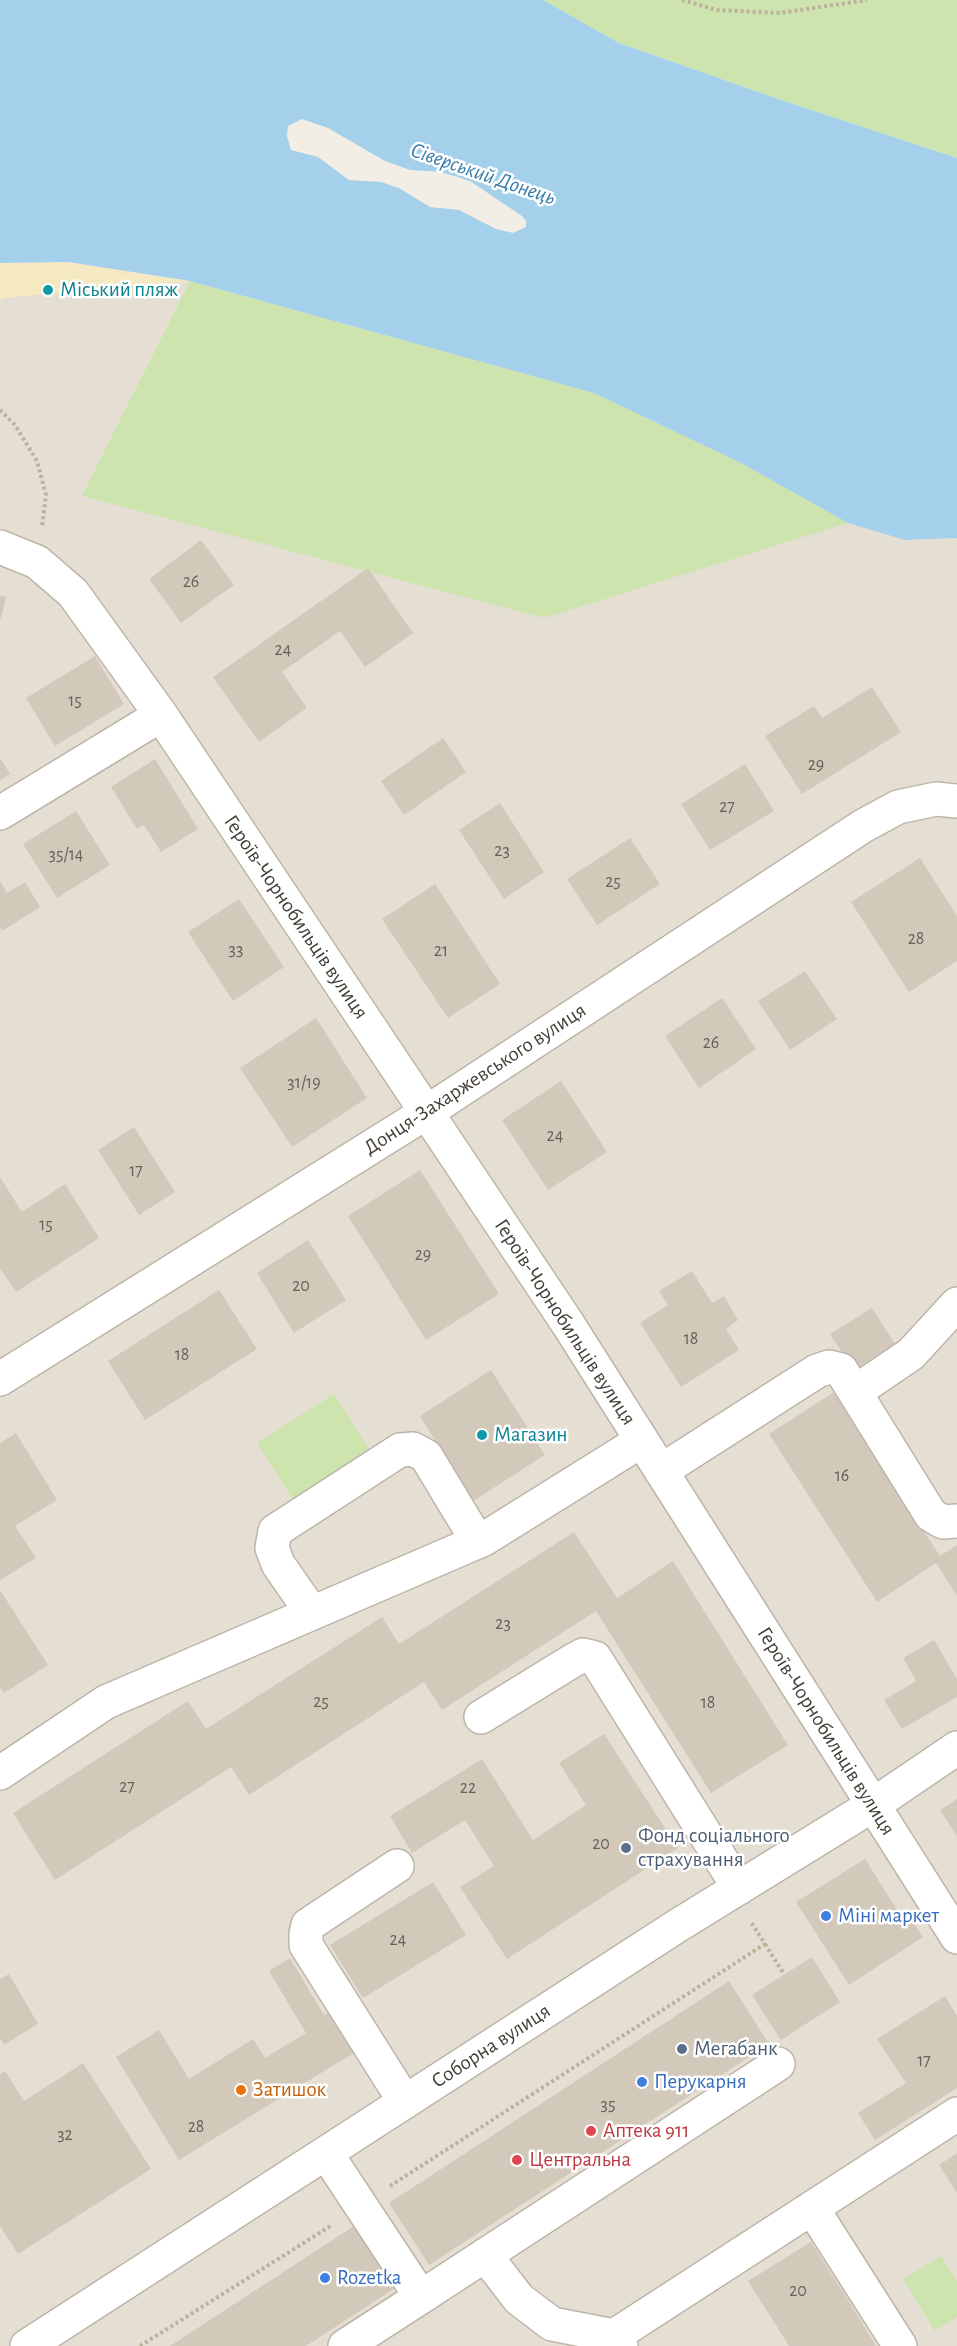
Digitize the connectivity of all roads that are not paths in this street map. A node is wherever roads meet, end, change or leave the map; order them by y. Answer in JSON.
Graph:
{"nodes":[{"id":1,"x":0,"y":547,"type":"edge"},
{"id":2,"x":161,"y":715,"type":"junction"},
{"id":3,"x":957,"y":801,"type":"edge"},
{"id":4,"x":0,"y":813,"type":"edge"},
{"id":5,"x":427,"y":1112,"type":"junction"},
{"id":6,"x":957,"y":1304,"type":"edge"},
{"id":7,"x":0,"y":1379,"type":"edge"},
{"id":8,"x":855,"y":1392,"type":"junction"},
{"id":9,"x":641,"y":1441,"type":"junction"},
{"id":10,"x":661,"y":1471,"type":"junction"},
{"id":11,"x":957,"y":1521,"type":"edge"},
{"id":12,"x":478,"y":1542,"type":"junction"},
{"id":13,"x":312,"y":1613,"type":"junction"},
{"id":14,"x":481,"y":1717,"type":"dead end"},
{"id":15,"x":957,"y":1748,"type":"edge"},
{"id":16,"x":0,"y":1773,"type":"edge"},
{"id":17,"x":873,"y":1805,"type":"junction"},
{"id":18,"x":397,"y":1866,"type":"dead end"},
{"id":19,"x":739,"y":1888,"type":"junction"},
{"id":20,"x":957,"y":1937,"type":"edge"},
{"id":21,"x":778,"y":2064,"type":"dead end"},
{"id":22,"x":405,"y":2102,"type":"junction"},
{"id":23,"x":957,"y":2114,"type":"edge"},
{"id":24,"x":326,"y":2153,"type":"junction"},
{"id":25,"x":812,"y":2208,"type":"junction"},
{"id":26,"x":485,"y":2255,"type":"junction"},
{"id":27,"x":421,"y":2297,"type":"junction"},
{"id":28,"x":548,"y":2335,"type":"edge"},
{"id":29,"x":618,"y":2341,"type":"edge"},
{"id":30,"x":27,"y":2346,"type":"edge"},
{"id":31,"x":345,"y":2346,"type":"edge"},
{"id":32,"x":900,"y":2346,"type":"edge"}],
"edges":[{"from":1,"to":2,"type":"street","name":"Героїв-Чорнобильців вулиця"},
{"from":2,"to":4,"type":"street"},
{"from":2,"to":5,"type":"street","name":"Героїв-Чорнобильців вулиця"},
{"from":3,"to":5,"type":"street","name":"Донця-Захаржевського вулиця"},
{"from":5,"to":7,"type":"street","name":"Донця-Захаржевського вулиця"},
{"from":5,"to":9,"type":"street","name":"Героїв-Чорнобильців вулиця"},
{"from":6,"to":8,"type":"street"},
{"from":8,"to":10,"type":"street"},
{"from":8,"to":11,"type":"street"},
{"from":9,"to":10,"type":"street","name":"Героїв-Чорнобильців вулиця"},
{"from":9,"to":12,"type":"street"},
{"from":10,"to":17,"type":"street","name":"Героїв-Чорнобильців вулиця"},
{"from":12,"to":13,"type":"street"},
{"from":12,"to":13,"type":"street"},
{"from":13,"to":16,"type":"street"},
{"from":14,"to":19,"type":"street"},
{"from":15,"to":17,"type":"street","name":"Соборна вулиця"},
{"from":17,"to":19,"type":"street","name":"Соборна вулиця"},
{"from":17,"to":20,"type":"street","name":"Героїв-Чорнобильців вулиця"},
{"from":18,"to":22,"type":"street"},
{"from":19,"to":22,"type":"street","name":"Соборна вулиця"},
{"from":21,"to":26,"type":"street"},
{"from":22,"to":24,"type":"street","name":"Соборна вулиця"},
{"from":23,"to":25,"type":"street"},
{"from":24,"to":27,"type":"street"},
{"from":24,"to":30,"type":"street","name":"Соборна вулиця"},
{"from":25,"to":29,"type":"street"},
{"from":25,"to":32,"type":"street"},
{"from":26,"to":27,"type":"street"},
{"from":26,"to":28,"type":"street"},
{"from":27,"to":31,"type":"street"},
{"from":28,"to":29,"type":"street"}]}
